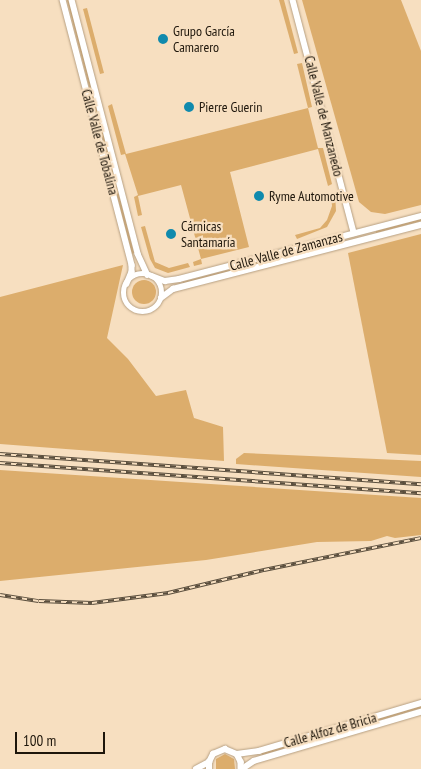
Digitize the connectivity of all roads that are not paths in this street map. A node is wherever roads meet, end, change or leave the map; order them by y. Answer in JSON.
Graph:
{"nodes":[{"id":1,"x":63,"y":0,"type":"edge"},
{"id":2,"x":72,"y":0,"type":"edge"},
{"id":3,"x":293,"y":0,"type":"edge"},
{"id":4,"x":421,"y":216,"type":"edge"},
{"id":5,"x":421,"y":225,"type":"edge"},
{"id":6,"x":354,"y":233,"type":"junction"},
{"id":7,"x":150,"y":276,"type":"junction"},
{"id":8,"x":127,"y":284,"type":"junction"},
{"id":9,"x":161,"y":298,"type":"junction"},
{"id":10,"x":421,"y":703,"type":"edge"},
{"id":11,"x":421,"y":712,"type":"edge"},
{"id":12,"x":238,"y":754,"type":"junction"},
{"id":13,"x":209,"y":766,"type":"edge"},
{"id":14,"x":196,"y":769,"type":"edge"},
{"id":15,"x":242,"y":769,"type":"edge"}],
"edges":[{"from":1,"to":8,"type":"street","name":"Calle Valle de Tobalina"},
{"from":2,"to":7,"type":"street","name":"Calle Valle de Tobalina"},
{"from":3,"to":6,"type":"street","name":"Calle Valle de Manzanedo"},
{"from":4,"to":6,"type":"street","name":"Calle Valle de Zamanzas"},
{"from":5,"to":9,"type":"street","name":"Calle Valle de Zamanzas"},
{"from":6,"to":7,"type":"street","name":"Calle Valle de Zamanzas"},
{"from":7,"to":8,"type":"street"},
{"from":7,"to":9,"type":"street"},
{"from":8,"to":9,"type":"street"},
{"from":10,"to":12,"type":"street","name":"Calle Alfoz de Bricia"},
{"from":11,"to":15,"type":"street","name":"Calle Alfoz de Bricia"},
{"from":12,"to":13,"type":"street","name":"Calle Alfoz de Bricia"},
{"from":12,"to":15,"type":"street"},
{"from":13,"to":14,"type":"street"}]}
